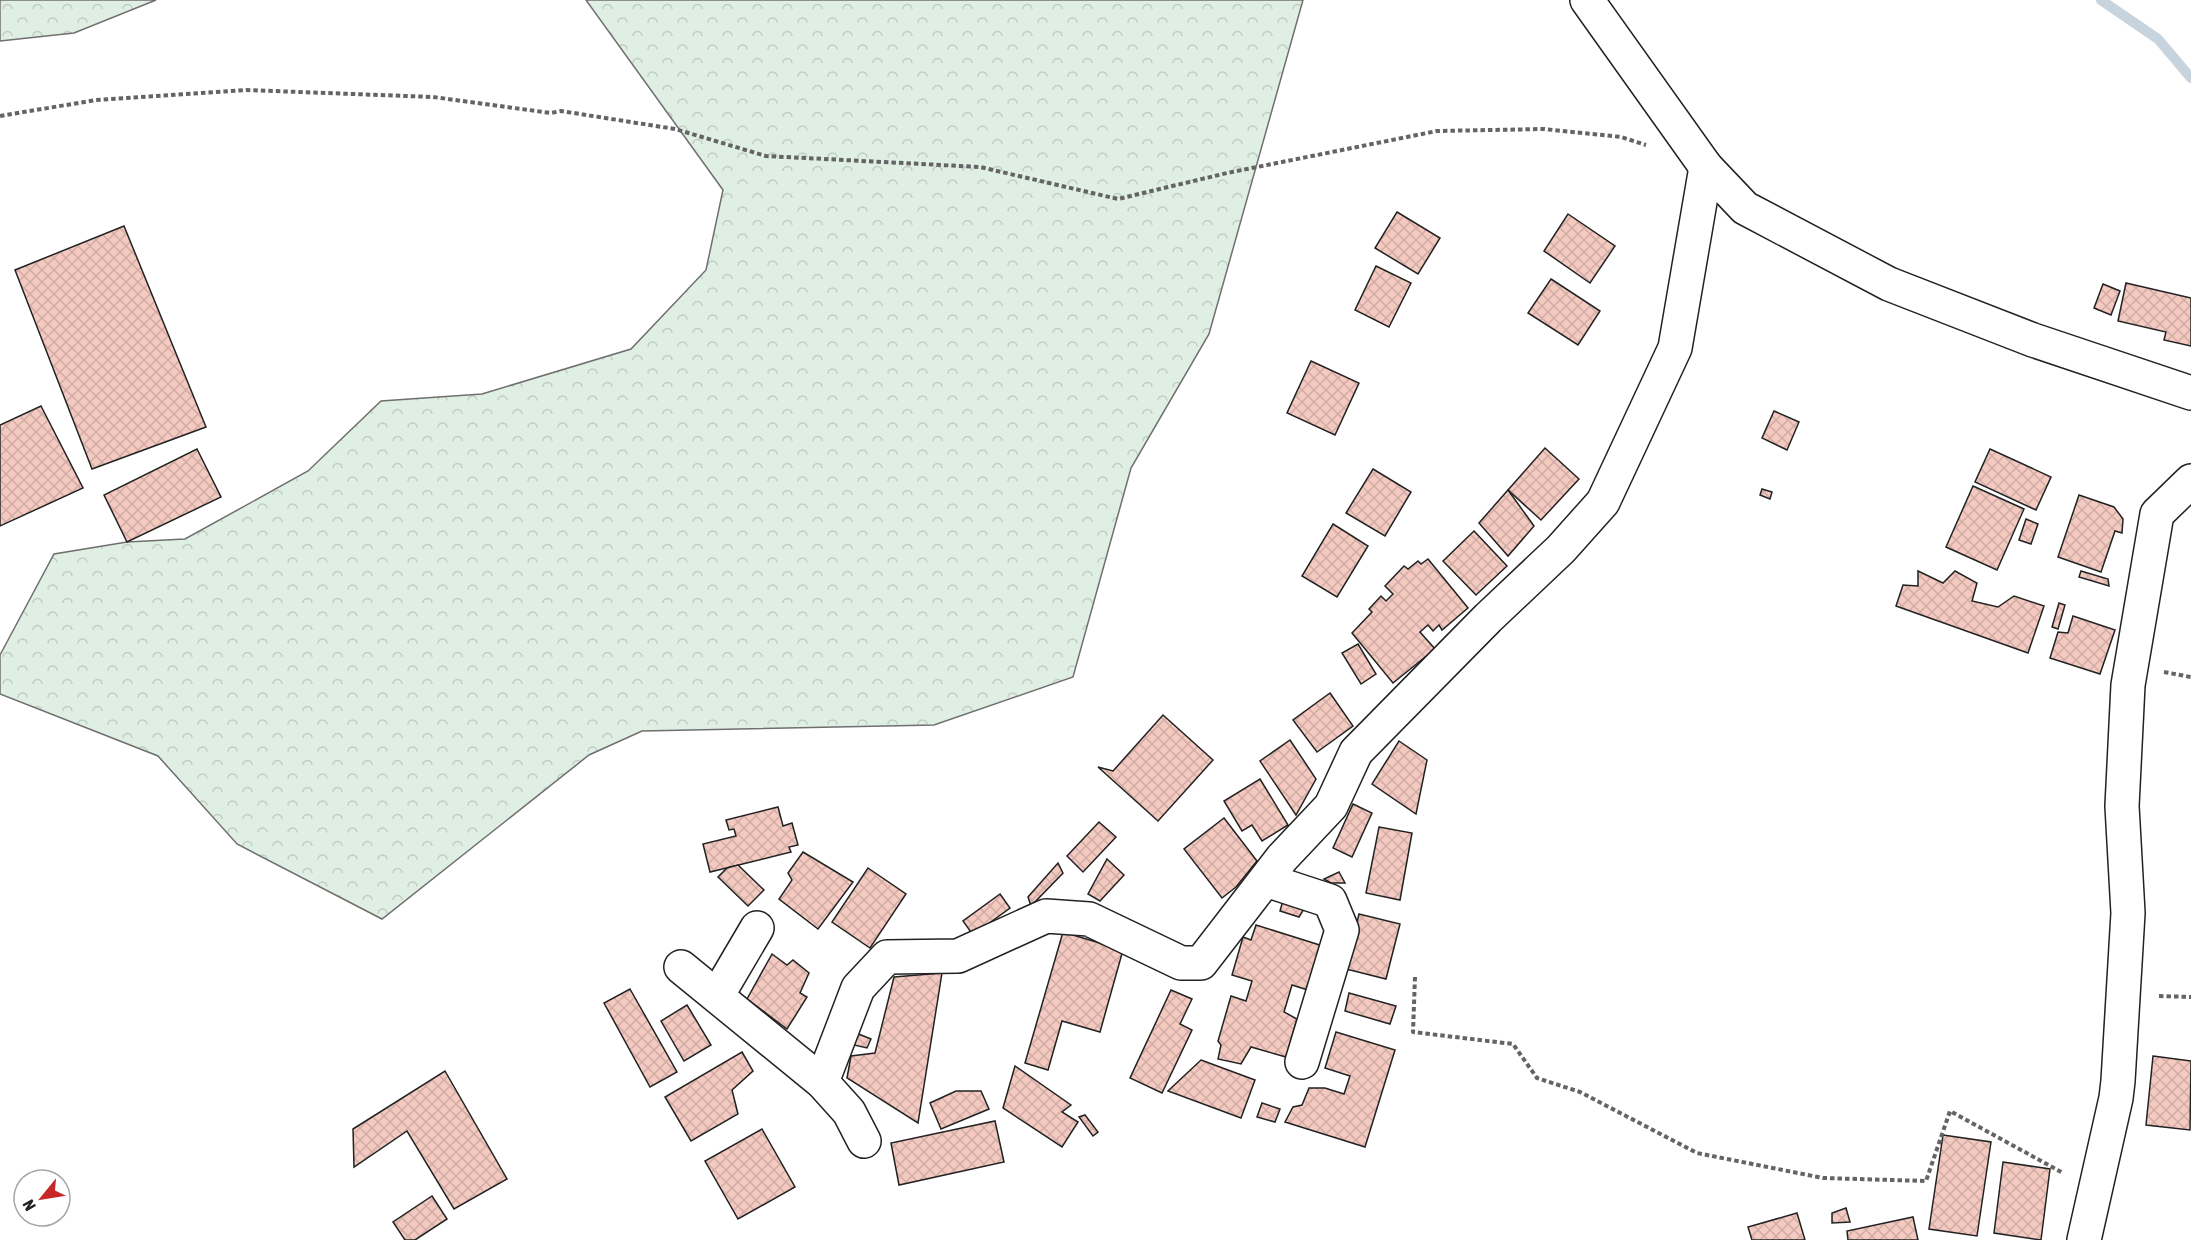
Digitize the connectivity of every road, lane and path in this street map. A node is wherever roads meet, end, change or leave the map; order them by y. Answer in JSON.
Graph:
{"nodes":[{"id":1,"x":1587,"y":0,"type":"edge"},
{"id":2,"x":0,"y":116,"type":"edge"},
{"id":3,"x":1653,"y":148,"type":"dead end"},
{"id":4,"x":1706,"y":167,"type":"junction"},
{"id":5,"x":2191,"y":393,"type":"edge"},
{"id":6,"x":2191,"y":481,"type":"edge"},
{"id":7,"x":1266,"y":880,"type":"junction"},
{"id":8,"x":756,"y":928,"type":"dead end"},
{"id":9,"x":681,"y":967,"type":"dead end"},
{"id":10,"x":1415,"y":977,"type":"dead end"},
{"id":11,"x":717,"y":996,"type":"junction"},
{"id":12,"x":1302,"y":1062,"type":"dead end"},
{"id":13,"x":822,"y":1082,"type":"junction"},
{"id":14,"x":864,"y":1141,"type":"dead end"},
{"id":15,"x":2095,"y":1190,"type":"junction"},
{"id":16,"x":2084,"y":1240,"type":"edge"}],
"edges":[{"from":1,"to":4,"type":"street"},
{"from":2,"to":3,"type":"path"},
{"from":4,"to":5,"type":"street"},
{"from":4,"to":7,"type":"street"},
{"from":6,"to":15,"type":"street"},
{"from":7,"to":12,"type":"street"},
{"from":7,"to":13,"type":"street"},
{"from":8,"to":11,"type":"street"},
{"from":9,"to":11,"type":"street"},
{"from":10,"to":15,"type":"path"},
{"from":11,"to":13,"type":"street"},
{"from":13,"to":14,"type":"street"},
{"from":15,"to":16,"type":"street"}]}
